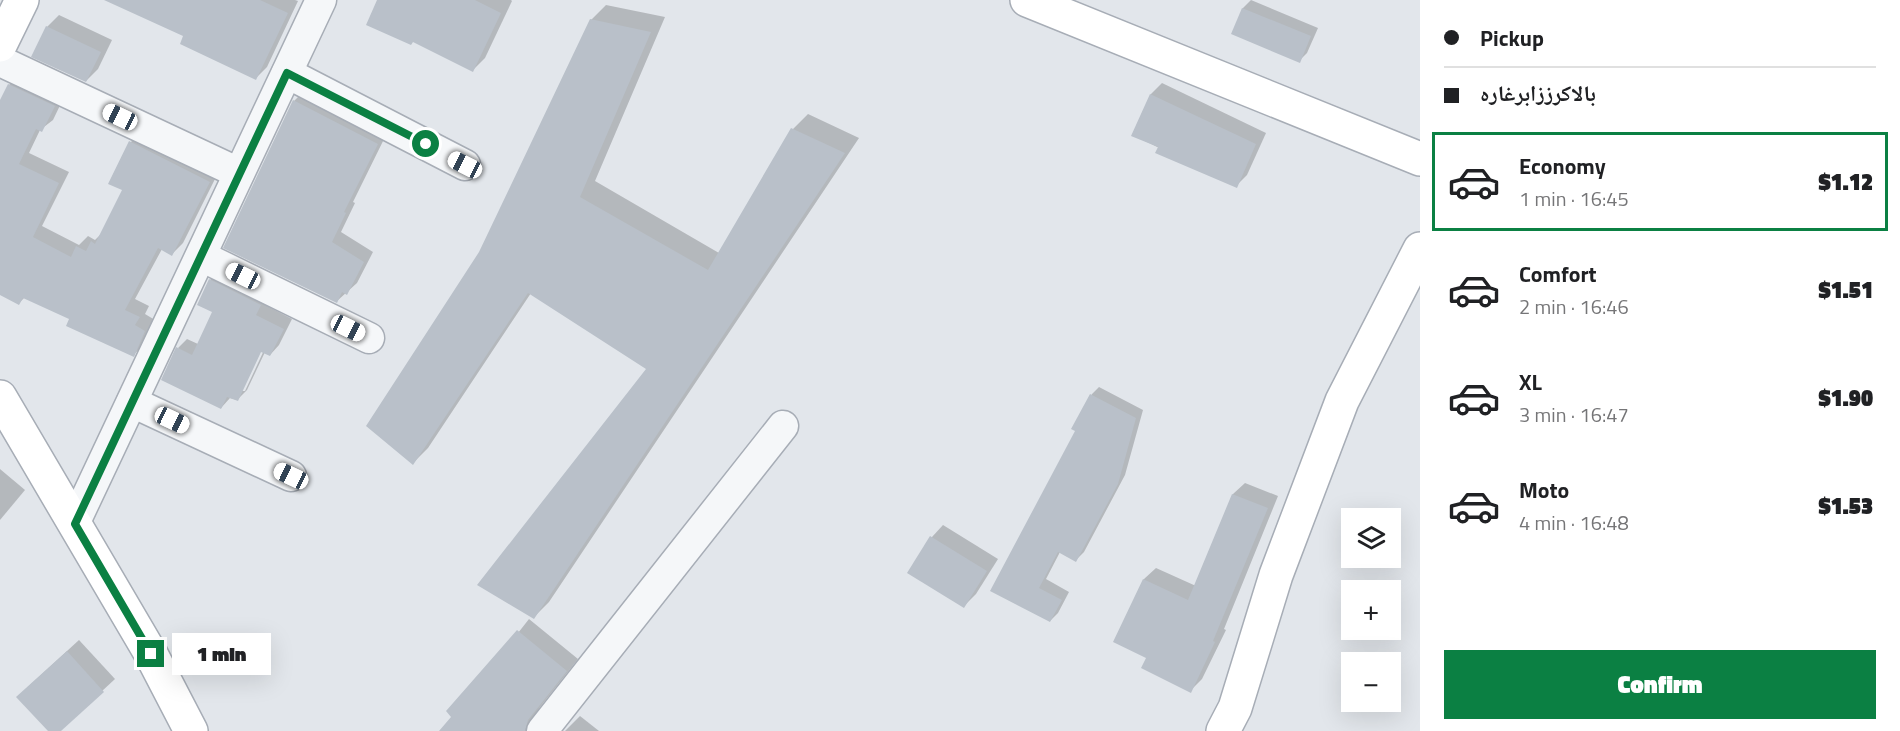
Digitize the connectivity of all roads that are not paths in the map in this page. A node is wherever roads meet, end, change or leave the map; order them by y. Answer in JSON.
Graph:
{"nodes":[{"id":1,"x":22,"y":0,"type":"edge"},
{"id":2,"x":321,"y":0,"type":"edge"},
{"id":3,"x":1027,"y":0,"type":"edge"},
{"id":4,"x":0,"y":45,"type":"edge"},
{"id":5,"x":0,"y":60,"type":"edge"},
{"id":6,"x":287,"y":73,"type":"junction"},
{"id":7,"x":1420,"y":159,"type":"edge"},
{"id":8,"x":465,"y":165,"type":"dead end"},
{"id":9,"x":239,"y":173,"type":"junction"},
{"id":10,"x":1420,"y":249,"type":"edge"},
{"id":11,"x":201,"y":256,"type":"junction"},
{"id":12,"x":369,"y":338,"type":"dead end"},
{"id":13,"x":0,"y":397,"type":"edge"},
{"id":14,"x":132,"y":402,"type":"junction"},
{"id":15,"x":783,"y":426,"type":"dead end"},
{"id":16,"x":291,"y":476,"type":"dead end"},
{"id":17,"x":75,"y":524,"type":"junction"},
{"id":18,"x":191,"y":731,"type":"edge"},
{"id":19,"x":542,"y":731,"type":"edge"},
{"id":20,"x":1223,"y":731,"type":"edge"}],
"edges":[{"from":1,"to":4,"type":"street"},
{"from":2,"to":6,"type":"street"},
{"from":3,"to":7,"type":"street"},
{"from":5,"to":9,"type":"street"},
{"from":6,"to":8,"type":"street"},
{"from":6,"to":9,"type":"street"},
{"from":9,"to":11,"type":"street"},
{"from":10,"to":20,"type":"street"},
{"from":11,"to":12,"type":"street"},
{"from":11,"to":14,"type":"street"},
{"from":13,"to":17,"type":"street"},
{"from":14,"to":16,"type":"street"},
{"from":14,"to":17,"type":"street"},
{"from":15,"to":19,"type":"street"},
{"from":17,"to":18,"type":"street"}]}
